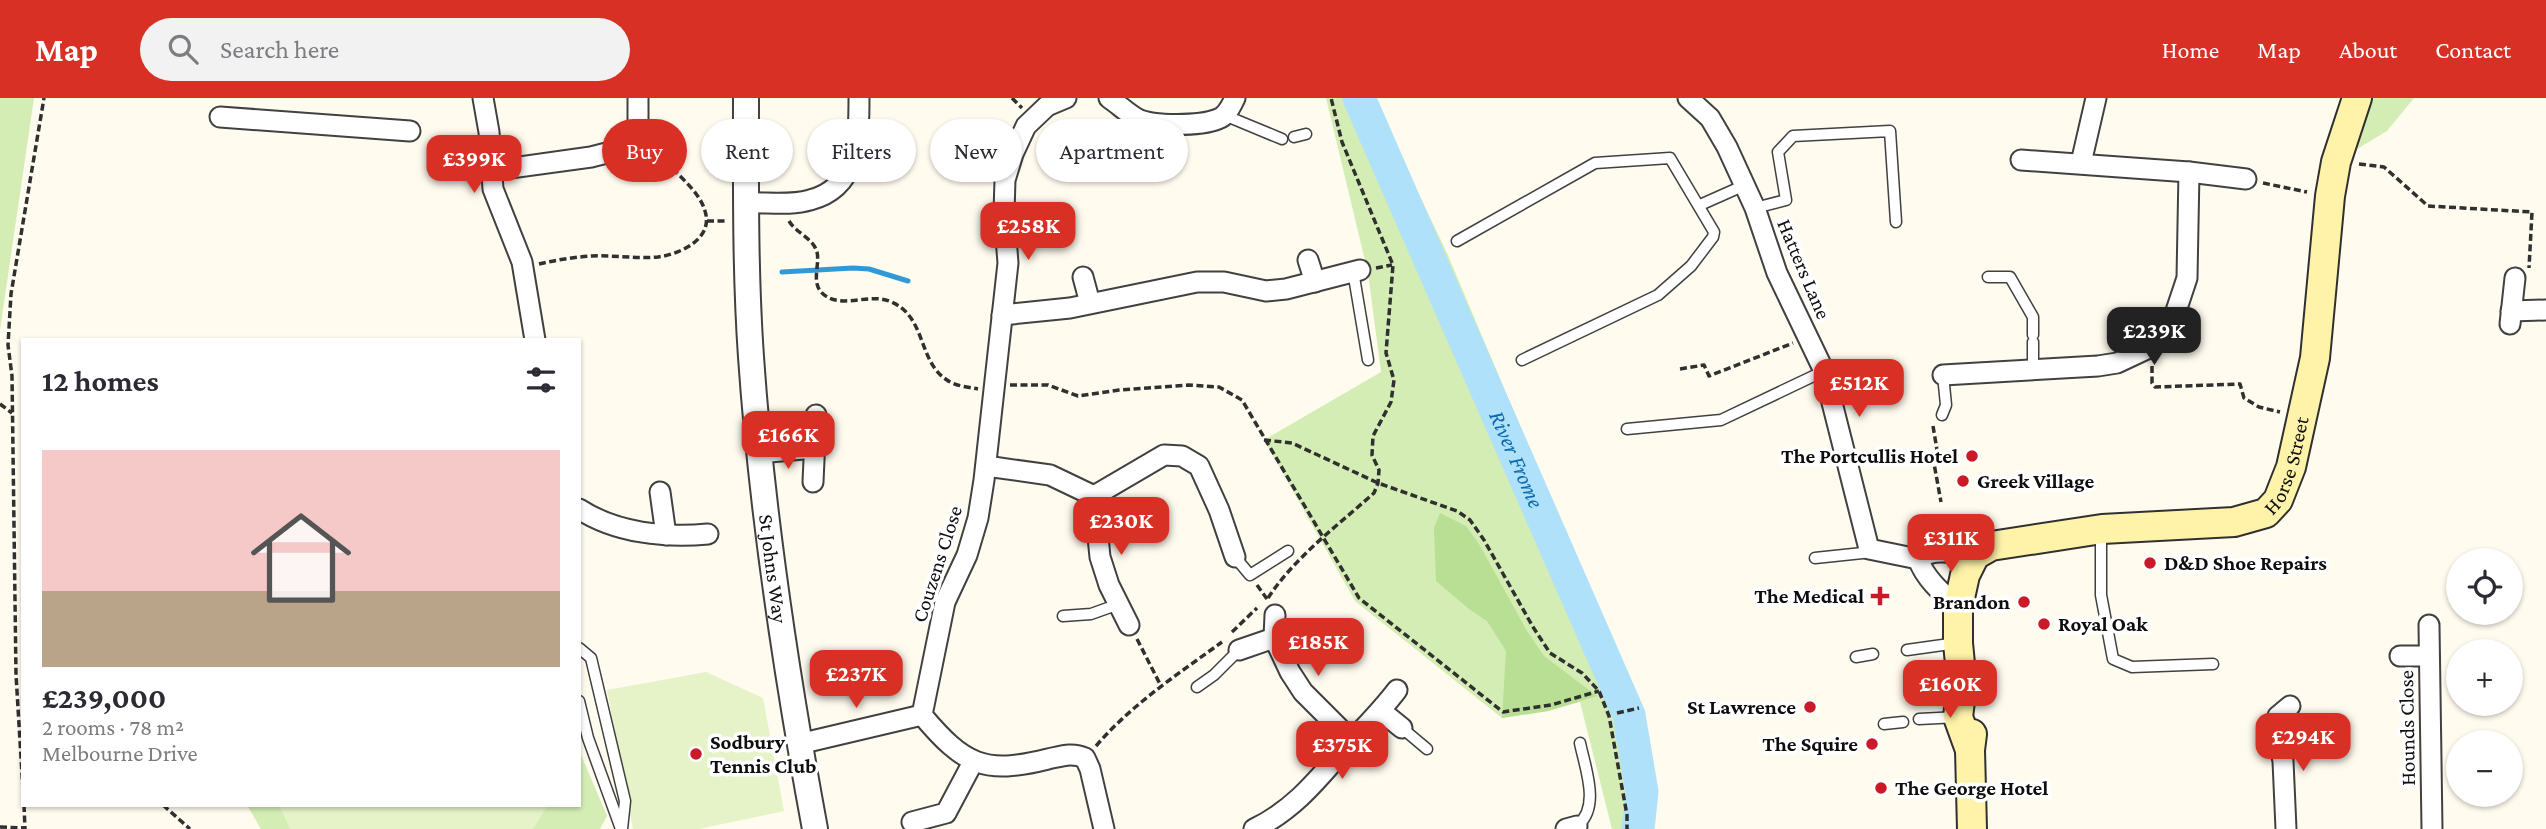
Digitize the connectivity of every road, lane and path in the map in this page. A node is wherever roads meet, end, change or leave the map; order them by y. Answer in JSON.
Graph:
{"nodes":[{"id":1,"x":44,"y":98,"type":"edge"},
{"id":2,"x":483,"y":98,"type":"edge"},
{"id":3,"x":638,"y":98,"type":"edge"},
{"id":4,"x":746,"y":98,"type":"edge"},
{"id":5,"x":859,"y":98,"type":"edge"},
{"id":6,"x":1066,"y":98,"type":"edge"},
{"id":7,"x":1109,"y":98,"type":"edge"},
{"id":8,"x":1331,"y":98,"type":"edge"},
{"id":9,"x":1688,"y":98,"type":"edge"},
{"id":10,"x":1703,"y":98,"type":"edge"},
{"id":11,"x":2096,"y":98,"type":"edge"},
{"id":12,"x":2357,"y":98,"type":"edge"},
{"id":13,"x":1230,"y":106,"type":"edge"},
{"id":14,"x":220,"y":117,"type":"dead end"},
{"id":15,"x":1710,"y":118,"type":"junction"},
{"id":16,"x":638,"y":119,"type":"edge"},
{"id":17,"x":410,"y":131,"type":"dead end"},
{"id":18,"x":1306,"y":134,"type":"dead end"},
{"id":19,"x":1294,"y":137,"type":"dead end"},
{"id":20,"x":1282,"y":139,"type":"dead end"},
{"id":21,"x":602,"y":154,"type":"edge"},
{"id":22,"x":2021,"y":160,"type":"dead end"},
{"id":23,"x":2336,"y":162,"type":"junction"},
{"id":24,"x":2081,"y":163,"type":"junction"},
{"id":25,"x":490,"y":171,"type":"junction"},
{"id":26,"x":2189,"y":172,"type":"junction"},
{"id":27,"x":2246,"y":179,"type":"joint"},
{"id":28,"x":684,"y":182,"type":"edge"},
{"id":29,"x":1745,"y":185,"type":"junction"},
{"id":30,"x":2330,"y":196,"type":"junction"},
{"id":31,"x":1700,"y":205,"type":"junction"},
{"id":32,"x":1755,"y":208,"type":"junction"},
{"id":33,"x":739,"y":212,"type":"junction"},
{"id":34,"x":785,"y":215,"type":"dead end"},
{"id":35,"x":706,"y":220,"type":"junction"},
{"id":36,"x":1896,"y":222,"type":"dead end"},
{"id":37,"x":1457,"y":241,"type":"dead end"},
{"id":38,"x":1308,"y":260,"type":"dead end"},
{"id":39,"x":523,"y":267,"type":"junction"},
{"id":40,"x":1357,"y":270,"type":"joint"},
{"id":41,"x":1083,"y":277,"type":"dead end"},
{"id":42,"x":1988,"y":277,"type":"dead end"},
{"id":43,"x":2522,"y":277,"type":"joint"},
{"id":44,"x":1315,"y":282,"type":"junction"},
{"id":45,"x":1090,"y":303,"type":"junction"},
{"id":46,"x":2546,"y":310,"type":"edge"},
{"id":47,"x":1002,"y":315,"type":"junction"},
{"id":48,"x":1808,"y":337,"type":"junction"},
{"id":49,"x":535,"y":338,"type":"edge"},
{"id":50,"x":2151,"y":346,"type":"junction"},
{"id":51,"x":1368,"y":360,"type":"dead end"},
{"id":52,"x":1522,"y":360,"type":"dead end"},
{"id":53,"x":1679,"y":369,"type":"dead end"},
{"id":54,"x":2033,"y":370,"type":"junction"},
{"id":55,"x":1824,"y":371,"type":"junction"},
{"id":56,"x":1943,"y":375,"type":"joint"},
{"id":57,"x":993,"y":391,"type":"junction"},
{"id":58,"x":0,"y":404,"type":"edge"},
{"id":59,"x":12,"y":413,"type":"junction"},
{"id":60,"x":816,"y":415,"type":"dead end"},
{"id":61,"x":1942,"y":415,"type":"joint"},
{"id":62,"x":2303,"y":417,"type":"junction"},
{"id":63,"x":1627,"y":429,"type":"dead end"},
{"id":64,"x":1264,"y":440,"type":"junction"},
{"id":65,"x":814,"y":448,"type":"junction"},
{"id":66,"x":758,"y":453,"type":"junction"},
{"id":67,"x":986,"y":466,"type":"junction"},
{"id":68,"x":813,"y":482,"type":"dead end"},
{"id":69,"x":1378,"y":483,"type":"junction"},
{"id":70,"x":660,"y":492,"type":"dead end"},
{"id":71,"x":1094,"y":496,"type":"junction"},
{"id":72,"x":1941,"y":502,"type":"dead end"},
{"id":73,"x":581,"y":510,"type":"edge"},
{"id":74,"x":2102,"y":529,"type":"junction"},
{"id":75,"x":708,"y":534,"type":"dead end"},
{"id":76,"x":666,"y":535,"type":"junction"},
{"id":77,"x":1322,"y":538,"type":"junction"},
{"id":78,"x":1287,"y":551,"type":"dead end"},
{"id":79,"x":1872,"y":552,"type":"junction"},
{"id":80,"x":1236,"y":557,"type":"joint"},
{"id":81,"x":1815,"y":558,"type":"dead end"},
{"id":82,"x":1918,"y":559,"type":"junction"},
{"id":83,"x":1970,"y":561,"type":"junction"},
{"id":84,"x":1250,"y":575,"type":"junction"},
{"id":85,"x":1119,"y":604,"type":"junction"},
{"id":86,"x":1271,"y":607,"type":"junction"},
{"id":87,"x":1958,"y":607,"type":"junction"},
{"id":88,"x":1063,"y":617,"type":"dead end"},
{"id":89,"x":1129,"y":625,"type":"joint"},
{"id":90,"x":2429,"y":625,"type":"dead end"},
{"id":91,"x":1274,"y":638,"type":"junction"},
{"id":92,"x":1958,"y":643,"type":"junction"},
{"id":93,"x":581,"y":650,"type":"edge"},
{"id":94,"x":1239,"y":650,"type":"joint"},
{"id":95,"x":1907,"y":650,"type":"dead end"},
{"id":96,"x":1872,"y":654,"type":"dead end"},
{"id":97,"x":2400,"y":656,"type":"dead end"},
{"id":98,"x":2428,"y":656,"type":"junction"},
{"id":99,"x":1856,"y":657,"type":"dead end"},
{"id":100,"x":2213,"y":664,"type":"dead end"},
{"id":101,"x":16,"y":675,"type":"junction"},
{"id":102,"x":21,"y":680,"type":"edge"},
{"id":103,"x":1962,"y":685,"type":"junction"},
{"id":104,"x":1161,"y":686,"type":"junction"},
{"id":105,"x":1197,"y":687,"type":"dead end"},
{"id":106,"x":1397,"y":690,"type":"dead end"},
{"id":107,"x":1599,"y":691,"type":"junction"},
{"id":108,"x":2290,"y":706,"type":"dead end"},
{"id":109,"x":1639,"y":708,"type":"dead end"},
{"id":110,"x":1381,"y":711,"type":"junction"},
{"id":111,"x":1617,"y":713,"type":"dead end"},
{"id":112,"x":922,"y":715,"type":"junction"},
{"id":113,"x":581,"y":716,"type":"edge"},
{"id":114,"x":1958,"y":717,"type":"junction"},
{"id":115,"x":1919,"y":719,"type":"dead end"},
{"id":116,"x":1903,"y":722,"type":"dead end"},
{"id":117,"x":1884,"y":724,"type":"dead end"},
{"id":118,"x":1402,"y":729,"type":"joint"},
{"id":119,"x":1352,"y":741,"type":"junction"},
{"id":120,"x":1580,"y":743,"type":"dead end"},
{"id":121,"x":799,"y":744,"type":"junction"},
{"id":122,"x":1427,"y":749,"type":"dead end"},
{"id":123,"x":1969,"y":750,"type":"junction"},
{"id":124,"x":21,"y":757,"type":"edge"},
{"id":125,"x":1085,"y":758,"type":"junction"},
{"id":126,"x":973,"y":762,"type":"junction"},
{"id":127,"x":24,"y":807,"type":"edge"},
{"id":128,"x":165,"y":807,"type":"edge"},
{"id":129,"x":912,"y":822,"type":"dead end"},
{"id":130,"x":0,"y":827,"type":"edge"},
{"id":131,"x":1572,"y":827,"type":"edge"},
{"id":132,"x":25,"y":829,"type":"edge"},
{"id":133,"x":190,"y":829,"type":"edge"},
{"id":134,"x":622,"y":829,"type":"edge"},
{"id":135,"x":815,"y":829,"type":"edge"},
{"id":136,"x":1104,"y":829,"type":"edge"},
{"id":137,"x":1254,"y":829,"type":"edge"},
{"id":138,"x":1627,"y":829,"type":"edge"},
{"id":139,"x":1972,"y":829,"type":"edge"},
{"id":140,"x":2286,"y":829,"type":"edge"},
{"id":141,"x":2432,"y":829,"type":"edge"}],
"edges":[{"from":1,"to":59,"type":"path"},
{"from":2,"to":25,"type":"street"},
{"from":3,"to":16,"type":"street"},
{"from":4,"to":33,"type":"street","name":"St Johns Way"},
{"from":5,"to":33,"type":"street"},
{"from":6,"to":47,"type":"street","name":"Couzens Close"},
{"from":7,"to":13,"type":"street"},
{"from":8,"to":69,"type":"path"},
{"from":9,"to":15,"type":"street","name":"Hatters Lane"},
{"from":10,"to":15,"type":"street"},
{"from":11,"to":24,"type":"street"},
{"from":12,"to":23,"type":"main road","name":"Horse Street"},
{"from":13,"to":20,"type":"lane"},
{"from":14,"to":17,"type":"street"},
{"from":15,"to":29,"type":"street","name":"Hatters Lane"},
{"from":18,"to":19,"type":"lane"},
{"from":21,"to":25,"type":"street"},
{"from":22,"to":24,"type":"street"},
{"from":23,"to":30,"type":"main road","name":"Horse Street"},
{"from":23,"to":43,"type":"path"},
{"from":24,"to":26,"type":"street"},
{"from":25,"to":39,"type":"street"},
{"from":26,"to":27,"type":"street"},
{"from":26,"to":50,"type":"street"},
{"from":27,"to":30,"type":"path"},
{"from":28,"to":35,"type":"path"},
{"from":29,"to":31,"type":"lane"},
{"from":29,"to":32,"type":"street","name":"Hatters Lane"},
{"from":30,"to":62,"type":"main road","name":"Horse Street"},
{"from":31,"to":37,"type":"lane"},
{"from":31,"to":52,"type":"lane"},
{"from":32,"to":36,"type":"lane"},
{"from":32,"to":48,"type":"street","name":"Hatters Lane"},
{"from":33,"to":35,"type":"path"},
{"from":33,"to":66,"type":"street","name":"St Johns Way"},
{"from":34,"to":57,"type":"path"},
{"from":35,"to":39,"type":"path"},
{"from":38,"to":44,"type":"street"},
{"from":39,"to":49,"type":"street"},
{"from":40,"to":44,"type":"street"},
{"from":40,"to":51,"type":"lane"},
{"from":41,"to":45,"type":"street"},
{"from":42,"to":54,"type":"lane"},
{"from":43,"to":46,"type":"street"},
{"from":44,"to":45,"type":"street"},
{"from":45,"to":47,"type":"street"},
{"from":47,"to":57,"type":"street","name":"Couzens Close"},
{"from":48,"to":53,"type":"path"},
{"from":48,"to":55,"type":"street","name":"Hatters Lane"},
{"from":50,"to":54,"type":"street"},
{"from":50,"to":62,"type":"path"},
{"from":54,"to":56,"type":"street"},
{"from":55,"to":63,"type":"lane"},
{"from":55,"to":79,"type":"street","name":"Hatters Lane"},
{"from":56,"to":61,"type":"lane"},
{"from":57,"to":64,"type":"path"},
{"from":57,"to":67,"type":"street","name":"Couzens Close"},
{"from":58,"to":59,"type":"path"},
{"from":59,"to":101,"type":"path"},
{"from":60,"to":65,"type":"street"},
{"from":61,"to":72,"type":"path"},
{"from":62,"to":74,"type":"main road","name":"Horse Street"},
{"from":64,"to":69,"type":"path"},
{"from":64,"to":77,"type":"path"},
{"from":65,"to":66,"type":"street"},
{"from":65,"to":68,"type":"street"},
{"from":66,"to":121,"type":"street","name":"St Johns Way"},
{"from":67,"to":71,"type":"street"},
{"from":67,"to":112,"type":"street","name":"Couzens Close"},
{"from":69,"to":77,"type":"path"},
{"from":69,"to":107,"type":"path"},
{"from":70,"to":76,"type":"street"},
{"from":71,"to":80,"type":"street"},
{"from":71,"to":85,"type":"street"},
{"from":73,"to":76,"type":"street"},
{"from":74,"to":83,"type":"main road","name":"Horse Street"},
{"from":74,"to":100,"type":"lane"},
{"from":75,"to":76,"type":"street"},
{"from":77,"to":86,"type":"path"},
{"from":77,"to":107,"type":"path"},
{"from":78,"to":84,"type":"lane"},
{"from":79,"to":81,"type":"lane"},
{"from":79,"to":82,"type":"street"},
{"from":80,"to":84,"type":"lane"},
{"from":82,"to":83,"type":"street"},
{"from":82,"to":87,"type":"street"},
{"from":83,"to":87,"type":"main road"},
{"from":84,"to":86,"type":"path"},
{"from":85,"to":88,"type":"lane"},
{"from":85,"to":89,"type":"street"},
{"from":86,"to":91,"type":"street"},
{"from":86,"to":104,"type":"path"},
{"from":87,"to":92,"type":"main road"},
{"from":89,"to":104,"type":"path"},
{"from":90,"to":98,"type":"street","name":"Hounds Close"},
{"from":91,"to":94,"type":"street"},
{"from":91,"to":119,"type":"street"},
{"from":92,"to":95,"type":"lane"},
{"from":92,"to":103,"type":"main road"},
{"from":93,"to":134,"type":"lane"},
{"from":94,"to":105,"type":"lane"},
{"from":96,"to":99,"type":"lane"},
{"from":97,"to":98,"type":"street"},
{"from":98,"to":141,"type":"street","name":"Hounds Close"},
{"from":101,"to":102,"type":"path"},
{"from":101,"to":124,"type":"path"},
{"from":103,"to":114,"type":"main road"},
{"from":103,"to":123,"type":"main road"},
{"from":104,"to":125,"type":"path"},
{"from":106,"to":110,"type":"street"},
{"from":107,"to":138,"type":"path"},
{"from":108,"to":140,"type":"street"},
{"from":109,"to":111,"type":"path"},
{"from":110,"to":118,"type":"street"},
{"from":110,"to":119,"type":"street"},
{"from":112,"to":121,"type":"street"},
{"from":112,"to":126,"type":"street"},
{"from":113,"to":134,"type":"lane"},
{"from":114,"to":115,"type":"lane"},
{"from":114,"to":123,"type":"main road"},
{"from":116,"to":117,"type":"lane"},
{"from":118,"to":122,"type":"lane"},
{"from":119,"to":137,"type":"street"},
{"from":120,"to":131,"type":"lane"},
{"from":121,"to":135,"type":"street","name":"St Johns Way"},
{"from":123,"to":139,"type":"main road"},
{"from":125,"to":126,"type":"street"},
{"from":125,"to":136,"type":"street"},
{"from":126,"to":129,"type":"street"},
{"from":127,"to":132,"type":"path"},
{"from":128,"to":133,"type":"path"},
{"from":130,"to":132,"type":"path"}]}
